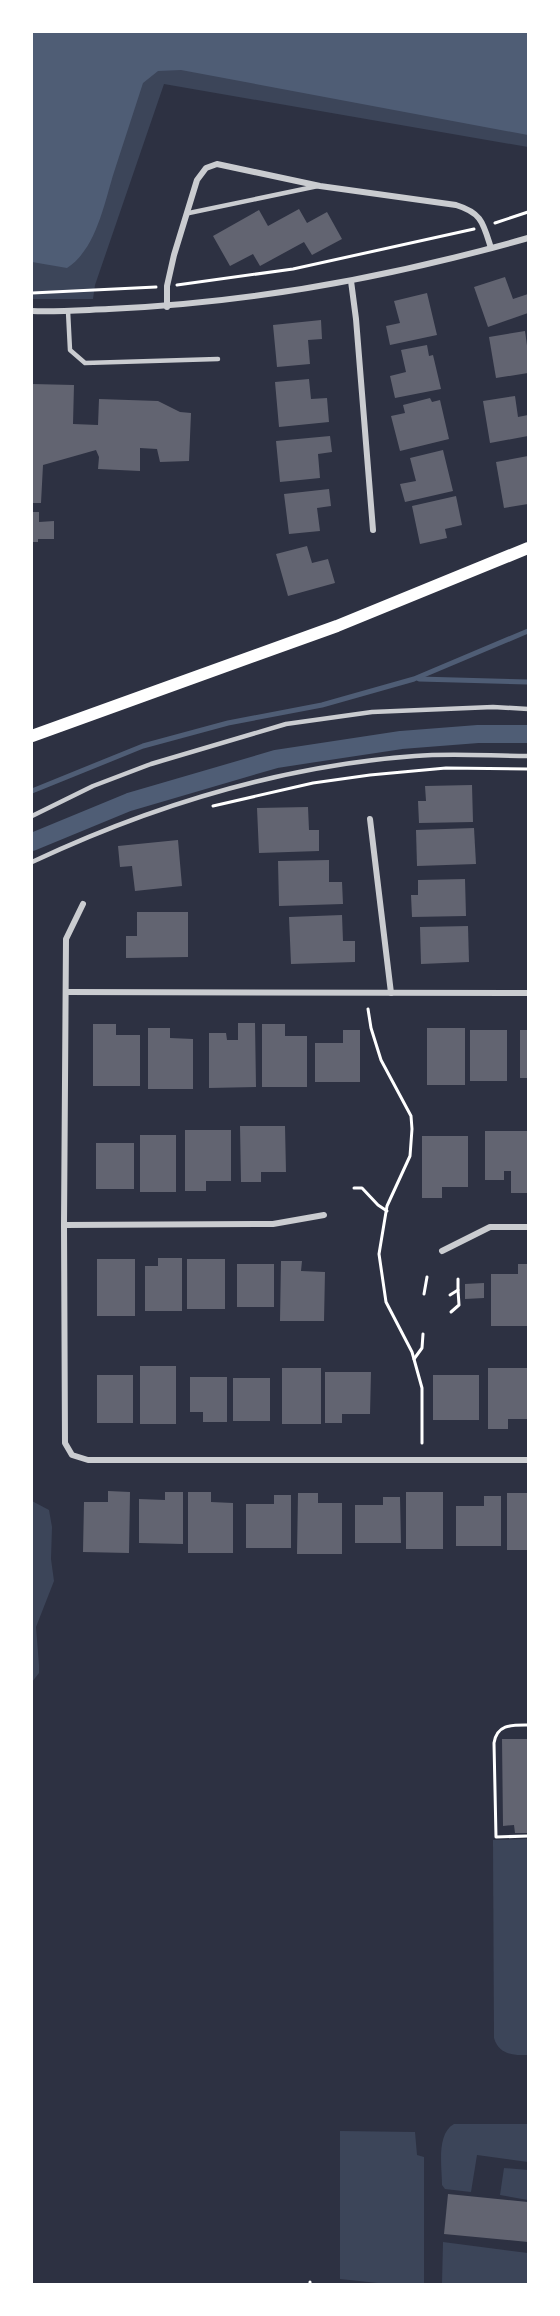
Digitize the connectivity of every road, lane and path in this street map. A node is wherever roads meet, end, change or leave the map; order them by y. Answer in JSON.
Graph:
{"nodes":[{"id":1,"x":320,"y":186,"type":"junction"},
{"id":2,"x":528,"y":212,"type":"edge"},
{"id":3,"x":189,"y":213,"type":"junction"},
{"id":4,"x":484,"y":226,"type":"junction"},
{"id":5,"x":528,"y":238,"type":"edge"},
{"id":6,"x":491,"y":248,"type":"junction"},
{"id":7,"x":351,"y":281,"type":"junction"},
{"id":8,"x":167,"y":286,"type":"junction"},
{"id":9,"x":32,"y":293,"type":"edge"},
{"id":10,"x":167,"y":307,"type":"junction"},
{"id":11,"x":68,"y":311,"type":"junction"},
{"id":12,"x":32,"y":312,"type":"edge"},
{"id":13,"x":218,"y":360,"type":"dead end"},
{"id":14,"x":373,"y":530,"type":"dead end"},
{"id":15,"x":528,"y":548,"type":"edge"},
{"id":16,"x":528,"y":709,"type":"edge"},
{"id":17,"x":32,"y":736,"type":"edge"},
{"id":18,"x":528,"y":756,"type":"edge"},
{"id":19,"x":528,"y":769,"type":"edge"},
{"id":20,"x":206,"y":808,"type":"dead end"},
{"id":21,"x":32,"y":816,"type":"edge"},
{"id":22,"x":370,"y":819,"type":"dead end"},
{"id":23,"x":32,"y":862,"type":"edge"},
{"id":24,"x":83,"y":904,"type":"dead end"},
{"id":25,"x":67,"y":992,"type":"junction"},
{"id":26,"x":391,"y":993,"type":"junction"},
{"id":27,"x":528,"y":993,"type":"edge"},
{"id":28,"x":368,"y":1009,"type":"dead end"},
{"id":29,"x":354,"y":1188,"type":"dead end"},
{"id":30,"x":387,"y":1211,"type":"junction"},
{"id":31,"x":324,"y":1215,"type":"dead end"},
{"id":32,"x":64,"y":1225,"type":"junction"},
{"id":33,"x":528,"y":1227,"type":"edge"},
{"id":34,"x":442,"y":1251,"type":"dead end"},
{"id":35,"x":427,"y":1277,"type":"dead end"},
{"id":36,"x":458,"y":1279,"type":"dead end"},
{"id":37,"x":458,"y":1290,"type":"junction"},
{"id":38,"x":424,"y":1294,"type":"dead end"},
{"id":39,"x":450,"y":1295,"type":"dead end"},
{"id":40,"x":451,"y":1312,"type":"dead end"},
{"id":41,"x":423,"y":1334,"type":"dead end"},
{"id":42,"x":414,"y":1359,"type":"junction"},
{"id":43,"x":422,"y":1443,"type":"dead end"},
{"id":44,"x":528,"y":1460,"type":"edge"},
{"id":45,"x":528,"y":1725,"type":"edge"},
{"id":46,"x":528,"y":1836,"type":"edge"}],
"edges":[{"from":1,"to":3,"type":"lane"},
{"from":1,"to":3,"type":"street"},
{"from":1,"to":4,"type":"street"},
{"from":2,"to":4,"type":"path"},
{"from":3,"to":8,"type":"street"},
{"from":4,"to":6,"type":"street"},
{"from":4,"to":8,"type":"path"},
{"from":5,"to":6,"type":"street"},
{"from":6,"to":7,"type":"street"},
{"from":7,"to":10,"type":"street"},
{"from":7,"to":14,"type":"street"},
{"from":8,"to":9,"type":"path"},
{"from":8,"to":10,"type":"street"},
{"from":10,"to":11,"type":"street"},
{"from":11,"to":12,"type":"street"},
{"from":11,"to":13,"type":"lane"},
{"from":15,"to":17,"type":"main road"},
{"from":16,"to":21,"type":"lane"},
{"from":18,"to":23,"type":"lane"},
{"from":19,"to":20,"type":"path"},
{"from":22,"to":26,"type":"street"},
{"from":24,"to":25,"type":"street"},
{"from":25,"to":26,"type":"street"},
{"from":25,"to":32,"type":"street"},
{"from":26,"to":27,"type":"street"},
{"from":28,"to":30,"type":"path"},
{"from":29,"to":30,"type":"path"},
{"from":30,"to":42,"type":"path"},
{"from":31,"to":32,"type":"street"},
{"from":32,"to":44,"type":"street"},
{"from":33,"to":34,"type":"street"},
{"from":35,"to":38,"type":"path"},
{"from":36,"to":37,"type":"path"},
{"from":37,"to":39,"type":"path"},
{"from":37,"to":40,"type":"path"},
{"from":41,"to":42,"type":"path"},
{"from":42,"to":43,"type":"path"},
{"from":45,"to":46,"type":"path"}]}
